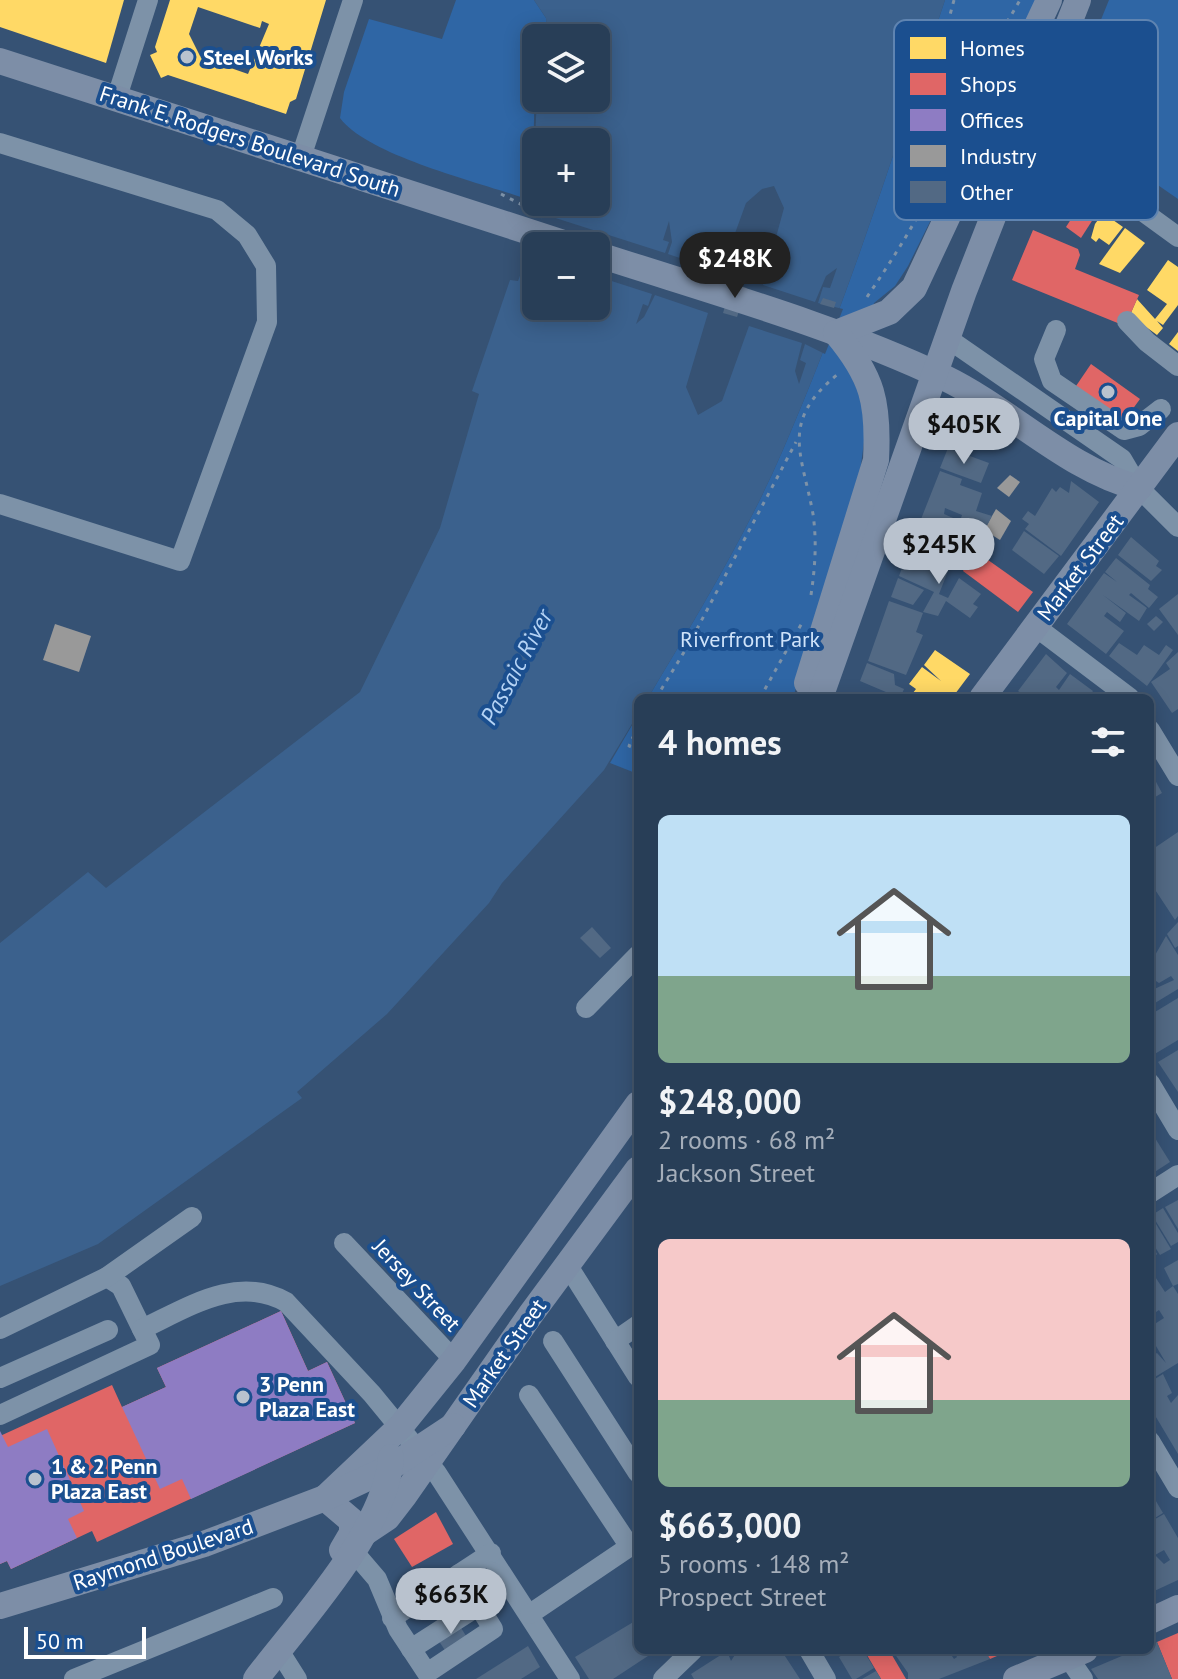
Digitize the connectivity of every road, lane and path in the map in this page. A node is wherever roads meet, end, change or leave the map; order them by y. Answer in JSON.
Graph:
{"nodes":[{"id":1,"x":148,"y":0,"type":"edge"},
{"id":2,"x":353,"y":0,"type":"edge"},
{"id":3,"x":954,"y":0,"type":"edge"},
{"id":4,"x":1020,"y":0,"type":"edge"},
{"id":5,"x":1049,"y":0,"type":"edge"},
{"id":6,"x":1078,"y":0,"type":"edge"},
{"id":7,"x":949,"y":20,"type":"edge"},
{"id":8,"x":1009,"y":20,"type":"edge"},
{"id":9,"x":1040,"y":20,"type":"edge"},
{"id":10,"x":1070,"y":20,"type":"edge"},
{"id":11,"x":2,"y":69,"type":"edge"},
{"id":12,"x":117,"y":97,"type":"junction"},
{"id":13,"x":0,"y":143,"type":"edge"},
{"id":14,"x":301,"y":157,"type":"junction"},
{"id":15,"x":916,"y":220,"type":"edge"},
{"id":16,"x":946,"y":220,"type":"edge"},
{"id":17,"x":993,"y":220,"type":"edge"},
{"id":18,"x":1155,"y":220,"type":"edge"},
{"id":19,"x":530,"y":232,"type":"edge"},
{"id":20,"x":1178,"y":237,"type":"edge"},
{"id":21,"x":610,"y":259,"type":"edge"},
{"id":22,"x":1127,"y":321,"type":"dead end"},
{"id":23,"x":1056,"y":330,"type":"dead end"},
{"id":24,"x":859,"y":338,"type":"junction"},
{"id":25,"x":947,"y":338,"type":"junction"},
{"id":26,"x":1178,"y":366,"type":"edge"},
{"id":27,"x":1161,"y":409,"type":"dead end"},
{"id":28,"x":1178,"y":435,"type":"edge"},
{"id":29,"x":798,"y":438,"type":"junction"},
{"id":30,"x":1139,"y":488,"type":"junction"},
{"id":31,"x":0,"y":504,"type":"edge"},
{"id":32,"x":1178,"y":527,"type":"edge"},
{"id":33,"x":810,"y":599,"type":"dead end"},
{"id":34,"x":806,"y":610,"type":"dead end"},
{"id":35,"x":1036,"y":627,"type":"junction"},
{"id":36,"x":658,"y":694,"type":"edge"},
{"id":37,"x":762,"y":694,"type":"edge"},
{"id":38,"x":804,"y":694,"type":"edge"},
{"id":39,"x":821,"y":694,"type":"edge"},
{"id":40,"x":985,"y":694,"type":"edge"},
{"id":41,"x":1125,"y":694,"type":"edge"},
{"id":42,"x":1154,"y":737,"type":"edge"},
{"id":43,"x":1178,"y":776,"type":"edge"},
{"id":44,"x":634,"y":959,"type":"edge"},
{"id":45,"x":586,"y":1008,"type":"dead end"},
{"id":46,"x":1154,"y":1090,"type":"edge"},
{"id":47,"x":634,"y":1110,"type":"edge"},
{"id":48,"x":1178,"y":1130,"type":"edge"},
{"id":49,"x":634,"y":1175,"type":"edge"},
{"id":50,"x":1178,"y":1175,"type":"edge"},
{"id":51,"x":1154,"y":1190,"type":"edge"},
{"id":52,"x":192,"y":1217,"type":"dead end"},
{"id":53,"x":344,"y":1243,"type":"dead end"},
{"id":54,"x":568,"y":1266,"type":"junction"},
{"id":55,"x":107,"y":1277,"type":"junction"},
{"id":56,"x":634,"y":1328,"type":"edge"},
{"id":57,"x":0,"y":1329,"type":"edge"},
{"id":58,"x":142,"y":1329,"type":"junction"},
{"id":59,"x":108,"y":1330,"type":"dead end"},
{"id":60,"x":553,"y":1341,"type":"dead end"},
{"id":61,"x":615,"y":1341,"type":"junction"},
{"id":62,"x":454,"y":1360,"type":"junction"},
{"id":63,"x":634,"y":1371,"type":"edge"},
{"id":64,"x":0,"y":1378,"type":"edge"},
{"id":65,"x":529,"y":1395,"type":"dead end"},
{"id":66,"x":0,"y":1415,"type":"edge"},
{"id":67,"x":453,"y":1426,"type":"joint"},
{"id":68,"x":396,"y":1430,"type":"junction"},
{"id":69,"x":1154,"y":1448,"type":"edge"},
{"id":70,"x":423,"y":1455,"type":"junction"},
{"id":71,"x":391,"y":1467,"type":"junction"},
{"id":72,"x":634,"y":1467,"type":"edge"},
{"id":73,"x":1178,"y":1488,"type":"edge"},
{"id":74,"x":325,"y":1498,"type":"junction"},
{"id":75,"x":634,"y":1544,"type":"edge"},
{"id":76,"x":353,"y":1551,"type":"junction"},
{"id":77,"x":491,"y":1553,"type":"junction"},
{"id":78,"x":459,"y":1574,"type":"junction"},
{"id":79,"x":273,"y":1598,"type":"dead end"},
{"id":80,"x":0,"y":1606,"type":"edge"},
{"id":81,"x":1178,"y":1608,"type":"edge"},
{"id":82,"x":483,"y":1614,"type":"junction"},
{"id":83,"x":530,"y":1614,"type":"junction"},
{"id":84,"x":392,"y":1618,"type":"junction"},
{"id":85,"x":1154,"y":1619,"type":"edge"},
{"id":86,"x":278,"y":1649,"type":"junction"},
{"id":87,"x":689,"y":1654,"type":"edge"},
{"id":88,"x":810,"y":1654,"type":"edge"},
{"id":89,"x":417,"y":1657,"type":"junction"},
{"id":90,"x":1075,"y":1659,"type":"edge"},
{"id":91,"x":74,"y":1679,"type":"edge"},
{"id":92,"x":256,"y":1679,"type":"edge"},
{"id":93,"x":297,"y":1679,"type":"edge"},
{"id":94,"x":570,"y":1679,"type":"edge"},
{"id":95,"x":663,"y":1679,"type":"edge"},
{"id":96,"x":826,"y":1679,"type":"edge"},
{"id":97,"x":1016,"y":1679,"type":"edge"}],
"edges":[{"from":1,"to":12,"type":"street"},
{"from":2,"to":14,"type":"street"},
{"from":3,"to":7,"type":"path"},
{"from":4,"to":8,"type":"path"},
{"from":5,"to":9,"type":"main road"},
{"from":6,"to":10,"type":"main road"},
{"from":11,"to":12,"type":"main road","name":"Frank E. Rodgers Boulevard South"},
{"from":12,"to":14,"type":"main road","name":"Frank E. Rodgers Boulevard South"},
{"from":13,"to":31,"type":"street"},
{"from":14,"to":19,"type":"main road","name":"Frank E. Rodgers Boulevard South"},
{"from":15,"to":24,"type":"path"},
{"from":16,"to":24,"type":"main road"},
{"from":17,"to":25,"type":"main road"},
{"from":18,"to":20,"type":"street"},
{"from":21,"to":24,"type":"main road"},
{"from":22,"to":26,"type":"street"},
{"from":23,"to":27,"type":"street"},
{"from":24,"to":29,"type":"path"},
{"from":24,"to":30,"type":"main road"},
{"from":24,"to":38,"type":"main road"},
{"from":25,"to":30,"type":"street"},
{"from":25,"to":39,"type":"main road"},
{"from":28,"to":30,"type":"main road","name":"Market Street"},
{"from":29,"to":33,"type":"path"},
{"from":29,"to":36,"type":"path"},
{"from":30,"to":32,"type":"street"},
{"from":30,"to":35,"type":"main road","name":"Market Street"},
{"from":34,"to":37,"type":"path"},
{"from":35,"to":40,"type":"main road","name":"Market Street"},
{"from":35,"to":41,"type":"street"},
{"from":42,"to":43,"type":"street"},
{"from":44,"to":45,"type":"street"},
{"from":46,"to":48,"type":"street"},
{"from":47,"to":62,"type":"main road","name":"Market Street"},
{"from":49,"to":54,"type":"main road","name":"Market Street"},
{"from":50,"to":51,"type":"street"},
{"from":52,"to":55,"type":"street"},
{"from":53,"to":62,"type":"street","name":"Jersey Street"},
{"from":54,"to":61,"type":"street"},
{"from":54,"to":67,"type":"main road","name":"Market Street"},
{"from":55,"to":57,"type":"street"},
{"from":55,"to":58,"type":"street"},
{"from":56,"to":61,"type":"street"},
{"from":58,"to":66,"type":"street"},
{"from":58,"to":68,"type":"street"},
{"from":59,"to":64,"type":"street"},
{"from":60,"to":72,"type":"street"},
{"from":61,"to":63,"type":"street"},
{"from":62,"to":68,"type":"main road","name":"Market Street"},
{"from":65,"to":75,"type":"street"},
{"from":67,"to":70,"type":"main road","name":"Raymond Boulevard"},
{"from":68,"to":70,"type":"street"},
{"from":68,"to":71,"type":"main road"},
{"from":68,"to":74,"type":"main road","name":"Raymond Boulevard"},
{"from":69,"to":73,"type":"street"},
{"from":70,"to":71,"type":"main road","name":"Raymond Boulevard"},
{"from":70,"to":76,"type":"main road"},
{"from":70,"to":77,"type":"street"},
{"from":71,"to":74,"type":"main road","name":"Raymond Boulevard"},
{"from":71,"to":76,"type":"main road"},
{"from":74,"to":76,"type":"main road"},
{"from":74,"to":80,"type":"main road","name":"Raymond Boulevard"},
{"from":75,"to":83,"type":"street"},
{"from":76,"to":84,"type":"street"},
{"from":76,"to":86,"type":"main road"},
{"from":77,"to":78,"type":"street"},
{"from":77,"to":83,"type":"street"},
{"from":78,"to":82,"type":"street"},
{"from":78,"to":84,"type":"street"},
{"from":79,"to":91,"type":"street"},
{"from":81,"to":85,"type":"main road"},
{"from":82,"to":89,"type":"street"},
{"from":82,"to":89,"type":"street"},
{"from":83,"to":94,"type":"street"},
{"from":84,"to":89,"type":"street"},
{"from":86,"to":92,"type":"main road"},
{"from":86,"to":93,"type":"street"},
{"from":87,"to":95,"type":"street"},
{"from":88,"to":96,"type":"street"},
{"from":90,"to":97,"type":"main road"}]}
